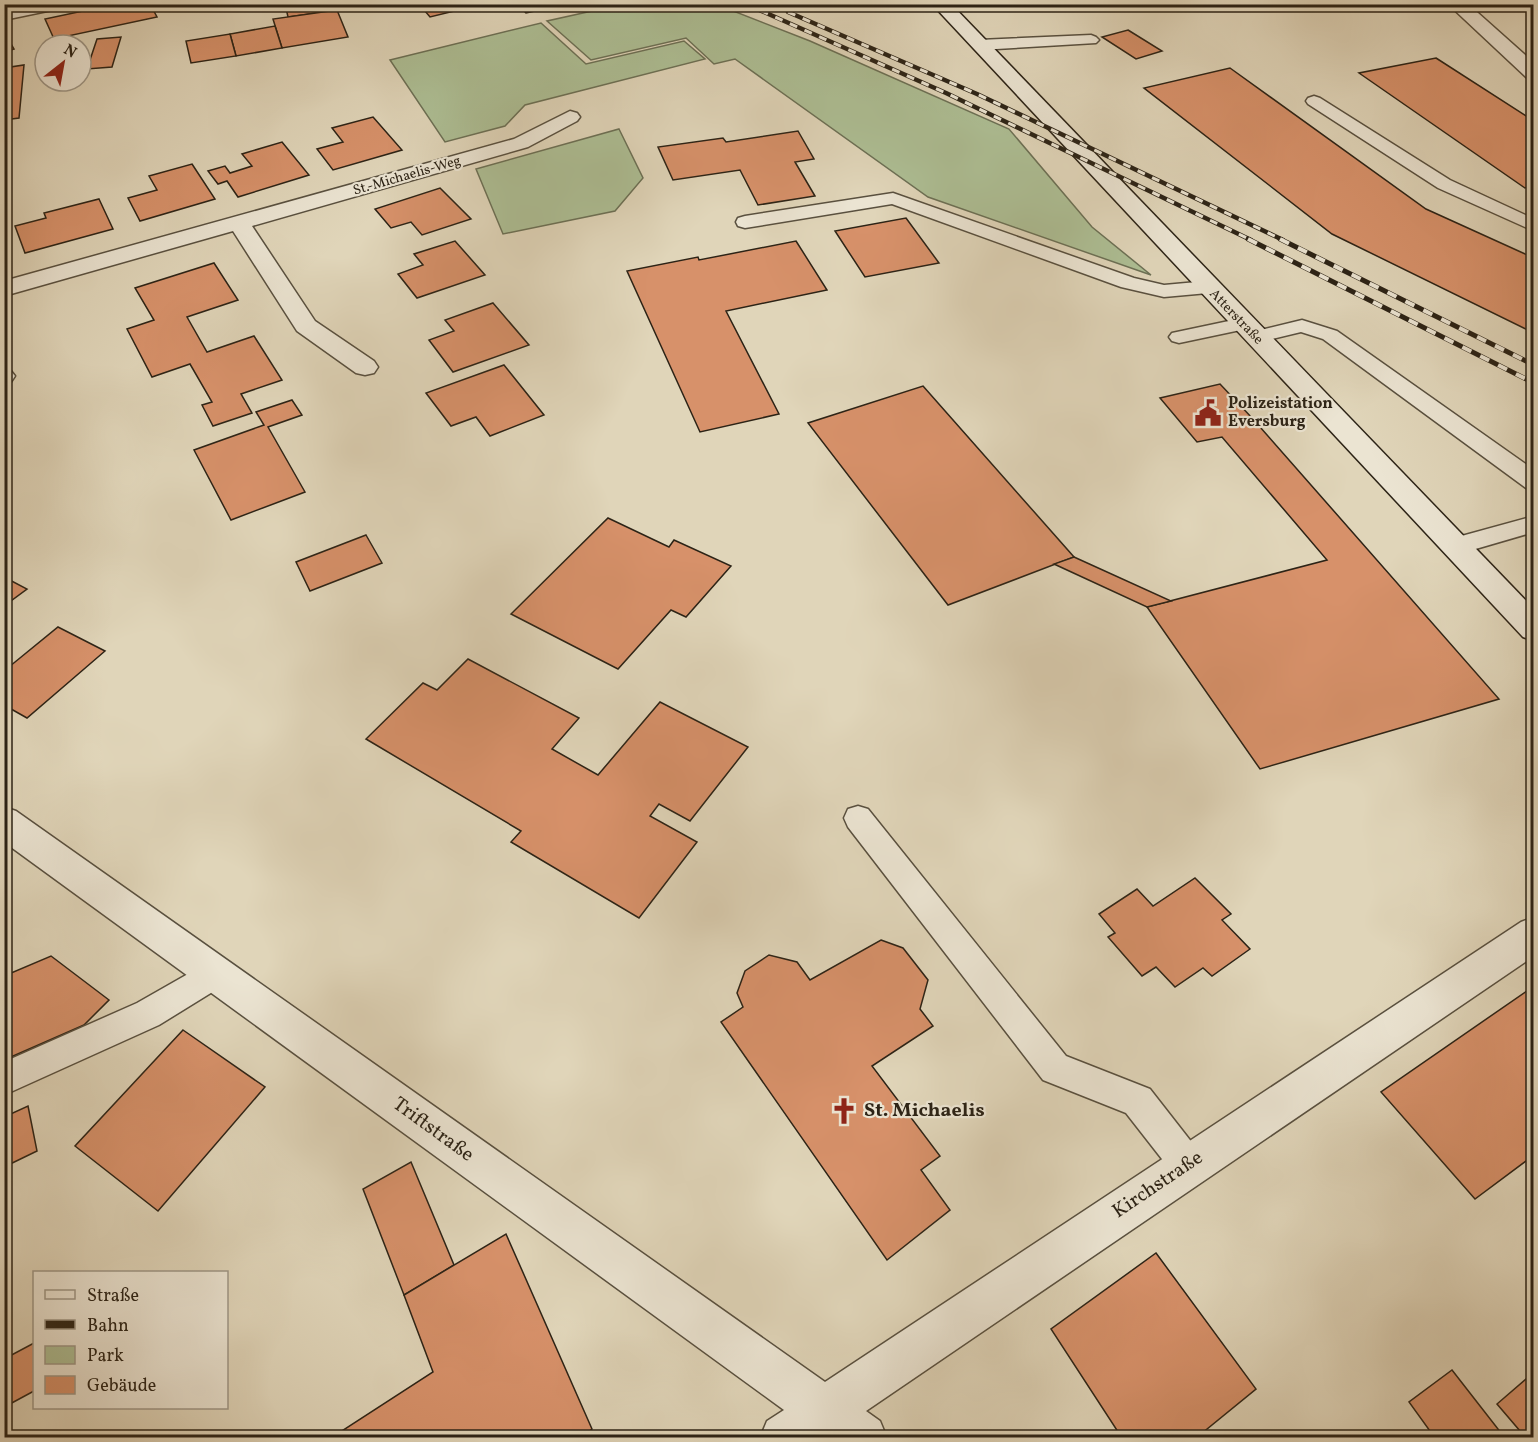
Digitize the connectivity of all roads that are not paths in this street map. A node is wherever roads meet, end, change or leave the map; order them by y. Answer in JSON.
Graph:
{"nodes":[{"id":1,"x":56,"y":4,"type":"edge"},
{"id":2,"x":941,"y":4,"type":"edge"},
{"id":3,"x":1457,"y":4,"type":"edge"},
{"id":4,"x":4,"y":15,"type":"edge"},
{"id":5,"x":1091,"y":40,"type":"dead end"},
{"id":6,"x":979,"y":45,"type":"junction"},
{"id":7,"x":1533,"y":74,"type":"edge"},
{"id":8,"x":1314,"y":101,"type":"dead end"},
{"id":9,"x":570,"y":117,"type":"dead end"},
{"id":10,"x":745,"y":222,"type":"dead end"},
{"id":11,"x":239,"y":223,"type":"junction"},
{"id":12,"x":1533,"y":226,"type":"edge"},
{"id":13,"x":1208,"y":287,"type":"junction"},
{"id":14,"x":4,"y":289,"type":"edge"},
{"id":15,"x":1249,"y":330,"type":"junction"},
{"id":16,"x":1179,"y":337,"type":"dead end"},
{"id":17,"x":365,"y":367,"type":"dead end"},
{"id":18,"x":1533,"y":482,"type":"edge"},
{"id":19,"x":1533,"y":524,"type":"edge"},
{"id":20,"x":1455,"y":546,"type":"junction"},
{"id":21,"x":1533,"y":629,"type":"edge"},
{"id":22,"x":858,"y":818,"type":"dead end"},
{"id":23,"x":4,"y":822,"type":"edge"},
{"id":24,"x":1533,"y":934,"type":"edge"},
{"id":25,"x":216,"y":973,"type":"junction"},
{"id":26,"x":4,"y":1078,"type":"edge"},
{"id":27,"x":1188,"y":1165,"type":"junction"},
{"id":28,"x":823,"y":1410,"type":"junction"},
{"id":29,"x":784,"y":1437,"type":"edge"},
{"id":30,"x":862,"y":1437,"type":"edge"}],
"edges":[{"from":1,"to":4,"type":"street"},
{"from":2,"to":6,"type":"street","name":"Atterstraße"},
{"from":3,"to":7,"type":"street"},
{"from":5,"to":6,"type":"lane"},
{"from":6,"to":13,"type":"street","name":"Atterstraße"},
{"from":8,"to":12,"type":"lane"},
{"from":9,"to":11,"type":"street","name":"St.-Michaelis-Weg"},
{"from":10,"to":13,"type":"lane"},
{"from":11,"to":14,"type":"street","name":"St.-Michaelis-Weg"},
{"from":11,"to":17,"type":"street"},
{"from":13,"to":15,"type":"street","name":"Atterstraße"},
{"from":15,"to":16,"type":"lane"},
{"from":15,"to":18,"type":"lane"},
{"from":15,"to":20,"type":"street","name":"Atterstraße"},
{"from":19,"to":20,"type":"lane"},
{"from":20,"to":21,"type":"street","name":"Atterstraße"},
{"from":22,"to":27,"type":"lane"},
{"from":23,"to":25,"type":"street","name":"Triftstraße"},
{"from":24,"to":27,"type":"street","name":"Kirchstraße"},
{"from":25,"to":26,"type":"lane"},
{"from":25,"to":28,"type":"street","name":"Triftstraße"},
{"from":27,"to":28,"type":"street","name":"Kirchstraße"},
{"from":28,"to":29,"type":"street","name":"Kirchstraße"},
{"from":28,"to":30,"type":"street","name":"Triftstraße"}]}
